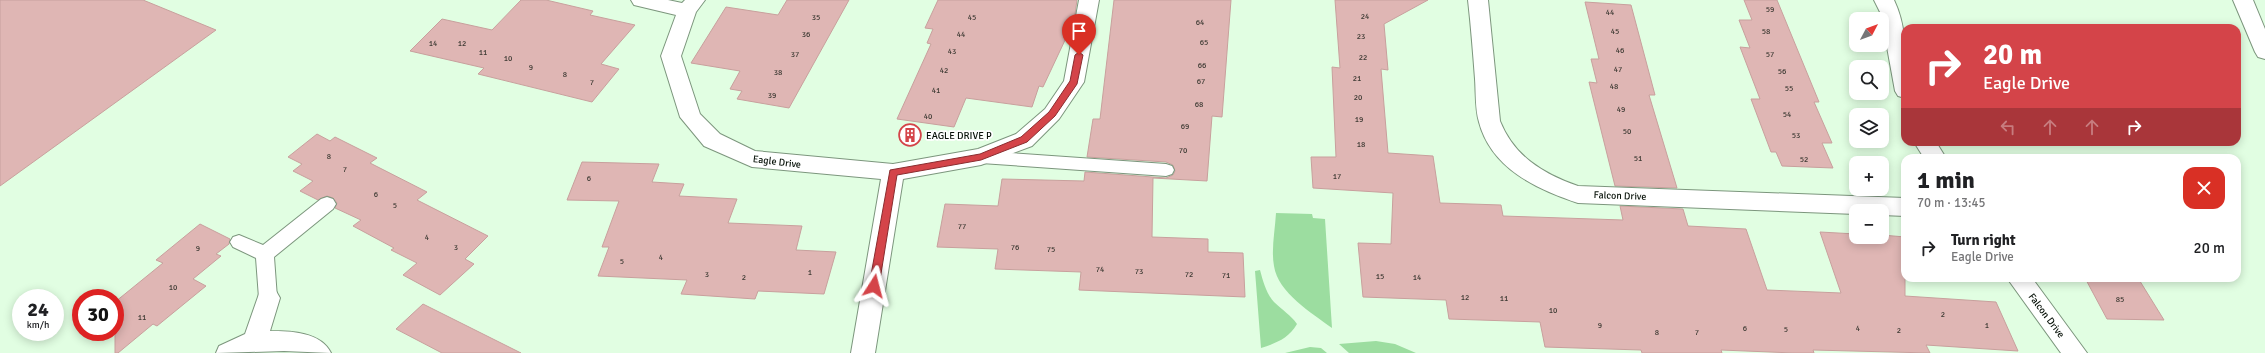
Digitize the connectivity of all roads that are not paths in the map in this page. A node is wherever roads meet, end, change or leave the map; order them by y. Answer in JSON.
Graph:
{"nodes":[{"id":1,"x":641,"y":0,"type":"edge"},
{"id":2,"x":1089,"y":0,"type":"edge"},
{"id":3,"x":1478,"y":0,"type":"edge"},
{"id":4,"x":1884,"y":0,"type":"edge"},
{"id":5,"x":2243,"y":0,"type":"edge"},
{"id":6,"x":691,"y":6,"type":"edge"},
{"id":7,"x":2265,"y":52,"type":"edge"},
{"id":8,"x":1901,"y":69,"type":"edge"},
{"id":9,"x":981,"y":157,"type":"junction"},
{"id":10,"x":1166,"y":170,"type":"dead end"},
{"id":11,"x":893,"y":172,"type":"junction"},
{"id":12,"x":327,"y":204,"type":"dead end"},
{"id":13,"x":1901,"y":207,"type":"edge"},
{"id":14,"x":239,"y":242,"type":"dead end"},
{"id":15,"x":265,"y":254,"type":"junction"},
{"id":16,"x":2022,"y":282,"type":"edge"},
{"id":17,"x":268,"y":298,"type":"joint"},
{"id":18,"x":255,"y":341,"type":"junction"},
{"id":19,"x":228,"y":353,"type":"edge"},
{"id":20,"x":319,"y":353,"type":"edge"},
{"id":21,"x":863,"y":353,"type":"edge"},
{"id":22,"x":2075,"y":353,"type":"edge"}],
"edges":[{"from":1,"to":6,"type":"street","name":"Eagle Drive"},
{"from":2,"to":9,"type":"street","name":"Eagle Drive"},
{"from":3,"to":13,"type":"street","name":"Falcon Drive"},
{"from":4,"to":8,"type":"street"},
{"from":5,"to":7,"type":"street"},
{"from":6,"to":11,"type":"street","name":"Eagle Drive"},
{"from":9,"to":10,"type":"lane"},
{"from":9,"to":11,"type":"street","name":"Eagle Drive"},
{"from":11,"to":21,"type":"street"},
{"from":12,"to":15,"type":"lane"},
{"from":14,"to":15,"type":"lane"},
{"from":15,"to":17,"type":"lane"},
{"from":16,"to":22,"type":"street","name":"Falcon Drive"},
{"from":17,"to":18,"type":"street"},
{"from":18,"to":19,"type":"street"},
{"from":18,"to":20,"type":"street"}]}
